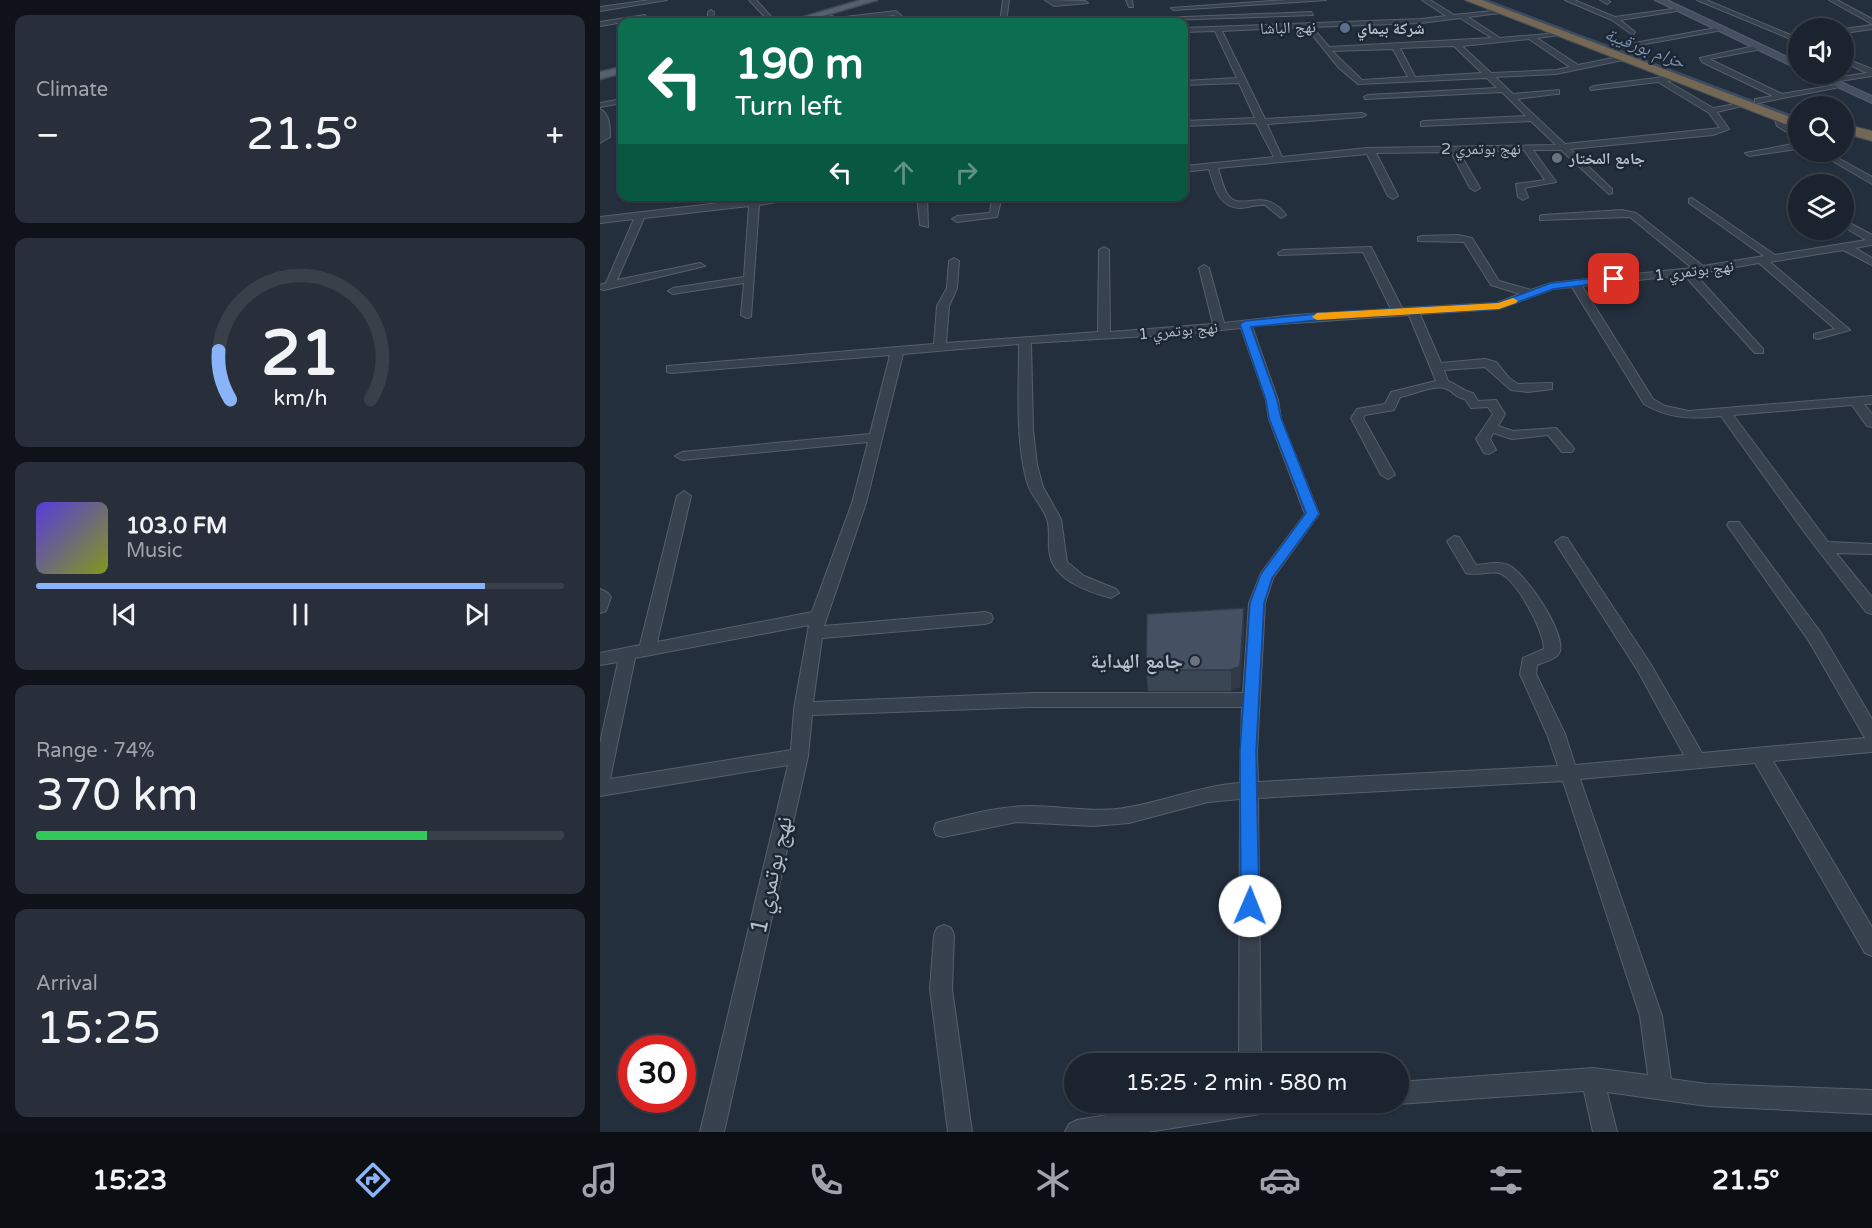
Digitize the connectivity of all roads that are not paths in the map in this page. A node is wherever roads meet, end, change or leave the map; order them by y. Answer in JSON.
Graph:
{"nodes":[{"id":1,"x":664,"y":0,"type":"edge"},
{"id":2,"x":752,"y":0,"type":"edge"},
{"id":3,"x":870,"y":0,"type":"edge"},
{"id":4,"x":1006,"y":0,"type":"edge"},
{"id":5,"x":1048,"y":0,"type":"edge"},
{"id":6,"x":1177,"y":0,"type":"edge"},
{"id":7,"x":1323,"y":0,"type":"edge"},
{"id":8,"x":1425,"y":0,"type":"edge"},
{"id":9,"x":1471,"y":0,"type":"edge"},
{"id":10,"x":1568,"y":0,"type":"edge"},
{"id":11,"x":1660,"y":0,"type":"edge"},
{"id":12,"x":1700,"y":0,"type":"edge"},
{"id":13,"x":1832,"y":0,"type":"edge"},
{"id":14,"x":640,"y":2,"type":"edge"},
{"id":15,"x":1303,"y":2,"type":"junction"},
{"id":16,"x":1085,"y":3,"type":"dead end"},
{"id":17,"x":1710,"y":4,"type":"junction"},
{"id":18,"x":1496,"y":6,"type":"edge"},
{"id":19,"x":1174,"y":8,"type":"junction"},
{"id":20,"x":600,"y":9,"type":"edge"},
{"id":21,"x":1679,"y":9,"type":"junction"},
{"id":22,"x":711,"y":12,"type":"dead end"},
{"id":23,"x":821,"y":14,"type":"junction"},
{"id":24,"x":1311,"y":14,"type":"junction"},
{"id":25,"x":1459,"y":17,"type":"junction"},
{"id":26,"x":646,"y":18,"type":"edge"},
{"id":27,"x":711,"y":18,"type":"edge"},
{"id":28,"x":769,"y":18,"type":"edge"},
{"id":29,"x":806,"y":18,"type":"edge"},
{"id":30,"x":831,"y":18,"type":"edge"},
{"id":31,"x":850,"y":18,"type":"edge"},
{"id":32,"x":901,"y":18,"type":"edge"},
{"id":33,"x":1004,"y":18,"type":"edge"},
{"id":34,"x":1174,"y":18,"type":"edge"},
{"id":35,"x":1614,"y":19,"type":"junction"},
{"id":36,"x":1188,"y":20,"type":"edge"},
{"id":37,"x":618,"y":22,"type":"edge"},
{"id":38,"x":1872,"y":22,"type":"edge"},
{"id":39,"x":1382,"y":23,"type":"junction"},
{"id":40,"x":600,"y":24,"type":"edge"},
{"id":41,"x":1351,"y":24,"type":"junction"},
{"id":42,"x":1308,"y":26,"type":"junction"},
{"id":43,"x":1317,"y":26,"type":"junction"},
{"id":44,"x":1872,"y":27,"type":"edge"},
{"id":45,"x":1218,"y":29,"type":"junction"},
{"id":46,"x":1720,"y":29,"type":"junction"},
{"id":47,"x":1188,"y":30,"type":"edge"},
{"id":48,"x":1388,"y":30,"type":"dead end"},
{"id":49,"x":1854,"y":30,"type":"edge"},
{"id":50,"x":1357,"y":32,"type":"dead end"},
{"id":51,"x":1633,"y":33,"type":"dead end"},
{"id":52,"x":1557,"y":34,"type":"junction"},
{"id":53,"x":1788,"y":35,"type":"edge"},
{"id":54,"x":1531,"y":37,"type":"junction"},
{"id":55,"x":1362,"y":39,"type":"dead end"},
{"id":56,"x":1499,"y":40,"type":"junction"},
{"id":57,"x":1397,"y":43,"type":"junction"},
{"id":58,"x":1456,"y":44,"type":"junction"},
{"id":59,"x":1368,"y":47,"type":"junction"},
{"id":60,"x":1758,"y":47,"type":"junction"},
{"id":61,"x":1328,"y":49,"type":"junction"},
{"id":62,"x":1618,"y":53,"type":"junction"},
{"id":63,"x":1788,"y":61,"type":"edge"},
{"id":64,"x":1854,"y":65,"type":"edge"},
{"id":65,"x":1577,"y":68,"type":"junction"},
{"id":66,"x":618,"y":73,"type":"edge"},
{"id":67,"x":1872,"y":73,"type":"edge"},
{"id":68,"x":600,"y":76,"type":"edge"},
{"id":69,"x":1488,"y":77,"type":"junction"},
{"id":70,"x":1854,"y":78,"type":"edge"},
{"id":71,"x":1664,"y":79,"type":"junction"},
{"id":72,"x":1244,"y":80,"type":"junction"},
{"id":73,"x":1413,"y":80,"type":"junction"},
{"id":74,"x":1188,"y":83,"type":"edge"},
{"id":75,"x":1831,"y":84,"type":"edge"},
{"id":76,"x":1837,"y":84,"type":"edge"},
{"id":77,"x":1594,"y":88,"type":"dead end"},
{"id":78,"x":1556,"y":92,"type":"dead end"},
{"id":79,"x":1506,"y":94,"type":"junction"},
{"id":80,"x":1368,"y":97,"type":"dead end"},
{"id":81,"x":1782,"y":97,"type":"junction"},
{"id":82,"x":1872,"y":100,"type":"edge"},
{"id":83,"x":1758,"y":101,"type":"junction"},
{"id":84,"x":618,"y":102,"type":"edge"},
{"id":85,"x":600,"y":105,"type":"edge"},
{"id":86,"x":1742,"y":105,"type":"junction"},
{"id":87,"x":600,"y":111,"type":"edge"},
{"id":88,"x":1712,"y":111,"type":"junction"},
{"id":89,"x":1788,"y":112,"type":"edge"},
{"id":90,"x":1362,"y":115,"type":"dead end"},
{"id":91,"x":1533,"y":117,"type":"junction"},
{"id":92,"x":1776,"y":118,"type":"junction"},
{"id":93,"x":1259,"y":121,"type":"junction"},
{"id":94,"x":1788,"y":122,"type":"edge"},
{"id":95,"x":1188,"y":124,"type":"edge"},
{"id":96,"x":1424,"y":124,"type":"dead end"},
{"id":97,"x":1788,"y":130,"type":"edge"},
{"id":98,"x":1854,"y":132,"type":"edge"},
{"id":99,"x":1872,"y":136,"type":"edge"},
{"id":100,"x":600,"y":140,"type":"edge"},
{"id":101,"x":1854,"y":142,"type":"edge"},
{"id":102,"x":1872,"y":146,"type":"edge"},
{"id":103,"x":1564,"y":147,"type":"junction"},
{"id":104,"x":1788,"y":147,"type":"edge"},
{"id":105,"x":1453,"y":148,"type":"junction"},
{"id":106,"x":1527,"y":148,"type":"junction"},
{"id":107,"x":1370,"y":151,"type":"junction"},
{"id":108,"x":1749,"y":153,"type":"dead end"},
{"id":109,"x":1280,"y":161,"type":"junction"},
{"id":110,"x":1839,"y":162,"type":"edge"},
{"id":111,"x":1213,"y":167,"type":"junction"},
{"id":112,"x":1188,"y":169,"type":"edge"},
{"id":113,"x":1872,"y":181,"type":"edge"},
{"id":114,"x":1475,"y":188,"type":"dead end"},
{"id":115,"x":1609,"y":191,"type":"dead end"},
{"id":116,"x":1393,"y":196,"type":"dead end"},
{"id":117,"x":1523,"y":197,"type":"dead end"},
{"id":118,"x":763,"y":201,"type":"edge"},
{"id":119,"x":923,"y":201,"type":"edge"},
{"id":120,"x":996,"y":201,"type":"edge"},
{"id":121,"x":1692,"y":201,"type":"dead end"},
{"id":122,"x":754,"y":202,"type":"junction"},
{"id":123,"x":641,"y":214,"type":"junction"},
{"id":124,"x":1281,"y":216,"type":"dead end"},
{"id":125,"x":1543,"y":218,"type":"dead end"},
{"id":126,"x":957,"y":219,"type":"dead end"},
{"id":127,"x":600,"y":220,"type":"edge"},
{"id":128,"x":925,"y":225,"type":"dead end"},
{"id":129,"x":1854,"y":229,"type":"edge"},
{"id":130,"x":1422,"y":239,"type":"dead end"},
{"id":131,"x":1872,"y":240,"type":"edge"},
{"id":132,"x":1846,"y":247,"type":"junction"},
{"id":133,"x":1104,"y":250,"type":"dead end"},
{"id":134,"x":1284,"y":253,"type":"dead end"},
{"id":135,"x":1769,"y":260,"type":"junction"},
{"id":136,"x":954,"y":261,"type":"dead end"},
{"id":137,"x":1872,"y":262,"type":"edge"},
{"id":138,"x":700,"y":266,"type":"dead end"},
{"id":139,"x":1204,"y":268,"type":"dead end"},
{"id":140,"x":1701,"y":270,"type":"junction"},
{"id":141,"x":1687,"y":272,"type":"junction"},
{"id":142,"x":749,"y":279,"type":"junction"},
{"id":143,"x":1575,"y":283,"type":"junction"},
{"id":144,"x":605,"y":287,"type":"edge"},
{"id":145,"x":673,"y":291,"type":"dead end"},
{"id":146,"x":1529,"y":293,"type":"junction"},
{"id":147,"x":1413,"y":311,"type":"junction"},
{"id":148,"x":1398,"y":312,"type":"junction"},
{"id":149,"x":747,"y":315,"type":"dead end"},
{"id":150,"x":1245,"y":324,"type":"junction"},
{"id":151,"x":1220,"y":327,"type":"junction"},
{"id":152,"x":1104,"y":336,"type":"junction"},
{"id":153,"x":1818,"y":336,"type":"dead end"},
{"id":154,"x":1025,"y":340,"type":"junction"},
{"id":155,"x":940,"y":348,"type":"junction"},
{"id":156,"x":1759,"y":351,"type":"dead end"},
{"id":157,"x":897,"y":352,"type":"junction"},
{"id":158,"x":1438,"y":367,"type":"junction"},
{"id":159,"x":671,"y":369,"type":"dead end"},
{"id":160,"x":1443,"y":383,"type":"junction"},
{"id":161,"x":1548,"y":386,"type":"dead end"},
{"id":162,"x":1872,"y":400,"type":"edge"},
{"id":163,"x":1855,"y":401,"type":"junction"},
{"id":164,"x":1725,"y":413,"type":"junction"},
{"id":165,"x":1872,"y":423,"type":"edge"},
{"id":166,"x":1491,"y":428,"type":"junction"},
{"id":167,"x":876,"y":437,"type":"junction"},
{"id":168,"x":1567,"y":449,"type":"dead end"},
{"id":169,"x":1489,"y":450,"type":"dead end"},
{"id":170,"x":682,"y":456,"type":"dead end"},
{"id":171,"x":1388,"y":475,"type":"dead end"},
{"id":172,"x":684,"y":496,"type":"dead end"},
{"id":173,"x":1734,"y":525,"type":"dead end"},
{"id":174,"x":1454,"y":541,"type":"dead end"},
{"id":175,"x":1562,"y":542,"type":"dead end"},
{"id":176,"x":1824,"y":547,"type":"junction"},
{"id":177,"x":1872,"y":549,"type":"edge"},
{"id":178,"x":1112,"y":593,"type":"dead end"},
{"id":179,"x":600,"y":595,"type":"edge"},
{"id":180,"x":600,"y":607,"type":"edge"},
{"id":181,"x":1872,"y":608,"type":"edge"},
{"id":182,"x":985,"y":618,"type":"dead end"},
{"id":183,"x":816,"y":625,"type":"junction"},
{"id":184,"x":647,"y":649,"type":"junction"},
{"id":185,"x":628,"y":655,"type":"junction"},
{"id":186,"x":600,"y":659,"type":"edge"},
{"id":187,"x":1250,"y":700,"type":"junction"},
{"id":188,"x":803,"y":709,"type":"junction"},
{"id":189,"x":1872,"y":735,"type":"edge"},
{"id":190,"x":1872,"y":745,"type":"edge"},
{"id":191,"x":1760,"y":755,"type":"junction"},
{"id":192,"x":799,"y":756,"type":"junction"},
{"id":193,"x":1697,"y":761,"type":"junction"},
{"id":194,"x":1568,"y":773,"type":"junction"},
{"id":195,"x":600,"y":786,"type":"edge"},
{"id":196,"x":1249,"y":790,"type":"junction"},
{"id":197,"x":943,"y":829,"type":"dead end"},
{"id":198,"x":944,"y":935,"type":"dead end"},
{"id":199,"x":1872,"y":946,"type":"edge"},
{"id":200,"x":1250,"y":1053,"type":"edge"},
{"id":201,"x":1593,"y":1079,"type":"junction"},
{"id":202,"x":1661,"y":1087,"type":"junction"},
{"id":203,"x":1409,"y":1092,"type":"edge"},
{"id":204,"x":1872,"y":1102,"type":"edge"},
{"id":205,"x":1203,"y":1113,"type":"edge"},
{"id":206,"x":1141,"y":1126,"type":"edge"},
{"id":207,"x":712,"y":1132,"type":"edge"},
{"id":208,"x":960,"y":1132,"type":"edge"},
{"id":209,"x":1077,"y":1132,"type":"edge"},
{"id":210,"x":1605,"y":1132,"type":"edge"}],
"edges":[{"from":1,"to":14,"type":"street"},
{"from":2,"to":28,"type":"street"},
{"from":3,"to":23,"type":"main road"},
{"from":4,"to":33,"type":"street"},
{"from":5,"to":16,"type":"street"},
{"from":6,"to":19,"type":"street"},
{"from":7,"to":15,"type":"street"},
{"from":8,"to":25,"type":"street"},
{"from":9,"to":18,"type":"highway"},
{"from":10,"to":35,"type":"street"},
{"from":11,"to":21,"type":"street"},
{"from":12,"to":17,"type":"street"},
{"from":13,"to":38,"type":"street"},
{"from":14,"to":20,"type":"street"},
{"from":14,"to":26,"type":"street"},
{"from":15,"to":19,"type":"street"},
{"from":15,"to":24,"type":"street"},
{"from":17,"to":21,"type":"street"},
{"from":17,"to":53,"type":"street"},
{"from":18,"to":25,"type":"street","name":"نهج الباشا"},
{"from":18,"to":52,"type":"highway"},
{"from":18,"to":62,"type":"highway"},
{"from":19,"to":34,"type":"street"},
{"from":21,"to":35,"type":"street"},
{"from":21,"to":46,"type":"street"},
{"from":22,"to":27,"type":"street"},
{"from":23,"to":29,"type":"main road"},
{"from":23,"to":30,"type":"street"},
{"from":24,"to":36,"type":"street"},
{"from":24,"to":43,"type":"street"},
{"from":25,"to":39,"type":"street","name":"نهج الباشا"},
{"from":25,"to":56,"type":"street"},
{"from":31,"to":32,"type":"street"},
{"from":35,"to":51,"type":"street"},
{"from":37,"to":40,"type":"street"},
{"from":39,"to":41,"type":"street","name":"نهج الباشا"},
{"from":39,"to":48,"type":"street"},
{"from":41,"to":43,"type":"street","name":"نهج الباشا"},
{"from":41,"to":50,"type":"street"},
{"from":42,"to":43,"type":"street","name":"نهج الباشا"},
{"from":42,"to":45,"type":"street","name":"نهج الباشا"},
{"from":42,"to":61,"type":"street"},
{"from":44,"to":49,"type":"street"},
{"from":45,"to":47,"type":"street","name":"نهج الباشا"},
{"from":45,"to":72,"type":"street"},
{"from":46,"to":60,"type":"street"},
{"from":46,"to":62,"type":"street"},
{"from":52,"to":54,"type":"street"},
{"from":52,"to":62,"type":"highway"},
{"from":54,"to":56,"type":"street"},
{"from":54,"to":65,"type":"street"},
{"from":55,"to":59,"type":"street"},
{"from":56,"to":58,"type":"street"},
{"from":57,"to":58,"type":"street"},
{"from":57,"to":59,"type":"street"},
{"from":57,"to":73,"type":"street"},
{"from":58,"to":69,"type":"street"},
{"from":59,"to":61,"type":"street"},
{"from":60,"to":63,"type":"street"},
{"from":60,"to":81,"type":"street"},
{"from":61,"to":73,"type":"street"},
{"from":62,"to":65,"type":"street"},
{"from":62,"to":71,"type":"highway"},
{"from":62,"to":83,"type":"highway"},
{"from":64,"to":67,"type":"street"},
{"from":65,"to":69,"type":"street"},
{"from":66,"to":68,"type":"main road"},
{"from":67,"to":70,"type":"street"},
{"from":69,"to":73,"type":"street"},
{"from":69,"to":79,"type":"street"},
{"from":71,"to":77,"type":"street"},
{"from":71,"to":86,"type":"highway"},
{"from":71,"to":88,"type":"street"},
{"from":72,"to":74,"type":"street"},
{"from":72,"to":93,"type":"street"},
{"from":75,"to":81,"type":"street"},
{"from":76,"to":82,"type":"street"},
{"from":78,"to":79,"type":"street"},
{"from":79,"to":80,"type":"street"},
{"from":79,"to":91,"type":"street"},
{"from":81,"to":83,"type":"street"},
{"from":83,"to":89,"type":"highway"},
{"from":84,"to":85,"type":"street"},
{"from":86,"to":88,"type":"street"},
{"from":86,"to":92,"type":"highway"},
{"from":87,"to":100,"type":"street"},
{"from":88,"to":103,"type":"street","name":"نهج بوتمري 2"},
{"from":90,"to":93,"type":"street"},
{"from":91,"to":96,"type":"street"},
{"from":91,"to":103,"type":"street"},
{"from":92,"to":94,"type":"highway"},
{"from":92,"to":97,"type":"street"},
{"from":93,"to":95,"type":"street"},
{"from":93,"to":109,"type":"street"},
{"from":98,"to":99,"type":"highway"},
{"from":101,"to":102,"type":"highway"},
{"from":103,"to":106,"type":"street","name":"نهج بوتمري 2"},
{"from":103,"to":115,"type":"street"},
{"from":104,"to":108,"type":"street"},
{"from":105,"to":106,"type":"street","name":"نهج بوتمري 2"},
{"from":105,"to":107,"type":"street","name":"نهج بوتمري 2"},
{"from":105,"to":114,"type":"street"},
{"from":106,"to":117,"type":"street"},
{"from":107,"to":109,"type":"street","name":"نهج بوتمري 2"},
{"from":107,"to":116,"type":"street"},
{"from":109,"to":111,"type":"street","name":"نهج بوتمري 2"},
{"from":110,"to":113,"type":"street"},
{"from":111,"to":112,"type":"street","name":"نهج بوتمري 2"},
{"from":111,"to":124,"type":"street"},
{"from":118,"to":122,"type":"street"},
{"from":119,"to":128,"type":"street"},
{"from":120,"to":126,"type":"street"},
{"from":121,"to":135,"type":"street"},
{"from":122,"to":123,"type":"street"},
{"from":122,"to":142,"type":"street"},
{"from":123,"to":127,"type":"street"},
{"from":123,"to":144,"type":"street"},
{"from":125,"to":140,"type":"street"},
{"from":129,"to":131,"type":"street"},
{"from":130,"to":146,"type":"street"},
{"from":131,"to":132,"type":"street","name":"نهج بوتمري 1"},
{"from":132,"to":135,"type":"street","name":"نهج بوتمري 1"},
{"from":132,"to":137,"type":"street"},
{"from":133,"to":152,"type":"street"},
{"from":134,"to":148,"type":"street"},
{"from":135,"to":140,"type":"street","name":"نهج بوتمري 1"},
{"from":135,"to":153,"type":"street"},
{"from":136,"to":155,"type":"street"},
{"from":138,"to":144,"type":"street"},
{"from":139,"to":151,"type":"street"},
{"from":140,"to":141,"type":"street","name":"نهج بوتمري 1"},
{"from":141,"to":143,"type":"street","name":"نهج بوتمري 1"},
{"from":141,"to":156,"type":"street"},
{"from":142,"to":145,"type":"street"},
{"from":142,"to":149,"type":"street"},
{"from":143,"to":146,"type":"street","name":"نهج بوتمري 1"},
{"from":143,"to":164,"type":"street"},
{"from":146,"to":147,"type":"street","name":"نهج بوتمري 1"},
{"from":147,"to":148,"type":"street","name":"نهج بوتمري 1"},
{"from":147,"to":158,"type":"street"},
{"from":148,"to":150,"type":"street","name":"نهج بوتمري 1"},
{"from":150,"to":151,"type":"street","name":"نهج بوتمري 1"},
{"from":150,"to":187,"type":"street"},
{"from":151,"to":152,"type":"street","name":"نهج بوتمري 1"},
{"from":152,"to":154,"type":"street","name":"نهج بوتمري 1"},
{"from":154,"to":155,"type":"street","name":"نهج بوتمري 1"},
{"from":154,"to":178,"type":"street"},
{"from":155,"to":157,"type":"street","name":"نهج بوتمري 1"},
{"from":157,"to":159,"type":"street"},
{"from":157,"to":167,"type":"street","name":"نهج بوتمري 1"},
{"from":158,"to":160,"type":"street"},
{"from":158,"to":161,"type":"street"},
{"from":160,"to":166,"type":"street"},
{"from":160,"to":171,"type":"street"},
{"from":162,"to":163,"type":"street"},
{"from":163,"to":164,"type":"street"},
{"from":163,"to":165,"type":"street"},
{"from":164,"to":176,"type":"street"},
{"from":166,"to":168,"type":"street"},
{"from":166,"to":169,"type":"street"},
{"from":167,"to":170,"type":"street"},
{"from":167,"to":183,"type":"street","name":"نهج بوتمري 1"},
{"from":172,"to":184,"type":"street"},
{"from":173,"to":189,"type":"street"},
{"from":174,"to":194,"type":"street"},
{"from":175,"to":193,"type":"street"},
{"from":176,"to":177,"type":"street"},
{"from":176,"to":181,"type":"street"},
{"from":179,"to":180,"type":"street"},
{"from":182,"to":183,"type":"street"},
{"from":183,"to":184,"type":"street"},
{"from":183,"to":188,"type":"street","name":"نهج بوتمري 1"},
{"from":184,"to":185,"type":"street"},
{"from":185,"to":186,"type":"street"},
{"from":185,"to":195,"type":"street"},
{"from":187,"to":188,"type":"street"},
{"from":187,"to":196,"type":"street"},
{"from":188,"to":192,"type":"street","name":"نهج بوتمري 1"},
{"from":190,"to":191,"type":"street"},
{"from":191,"to":193,"type":"street"},
{"from":191,"to":199,"type":"street"},
{"from":192,"to":195,"type":"street"},
{"from":192,"to":207,"type":"street","name":"نهج بوتمري 1"},
{"from":193,"to":194,"type":"street"},
{"from":194,"to":196,"type":"street"},
{"from":194,"to":202,"type":"street"},
{"from":196,"to":197,"type":"street"},
{"from":196,"to":200,"type":"street"},
{"from":198,"to":208,"type":"street"},
{"from":201,"to":202,"type":"street"},
{"from":201,"to":203,"type":"street"},
{"from":201,"to":210,"type":"street"},
{"from":202,"to":204,"type":"street"},
{"from":205,"to":206,"type":"street"},
{"from":206,"to":209,"type":"street"}]}
